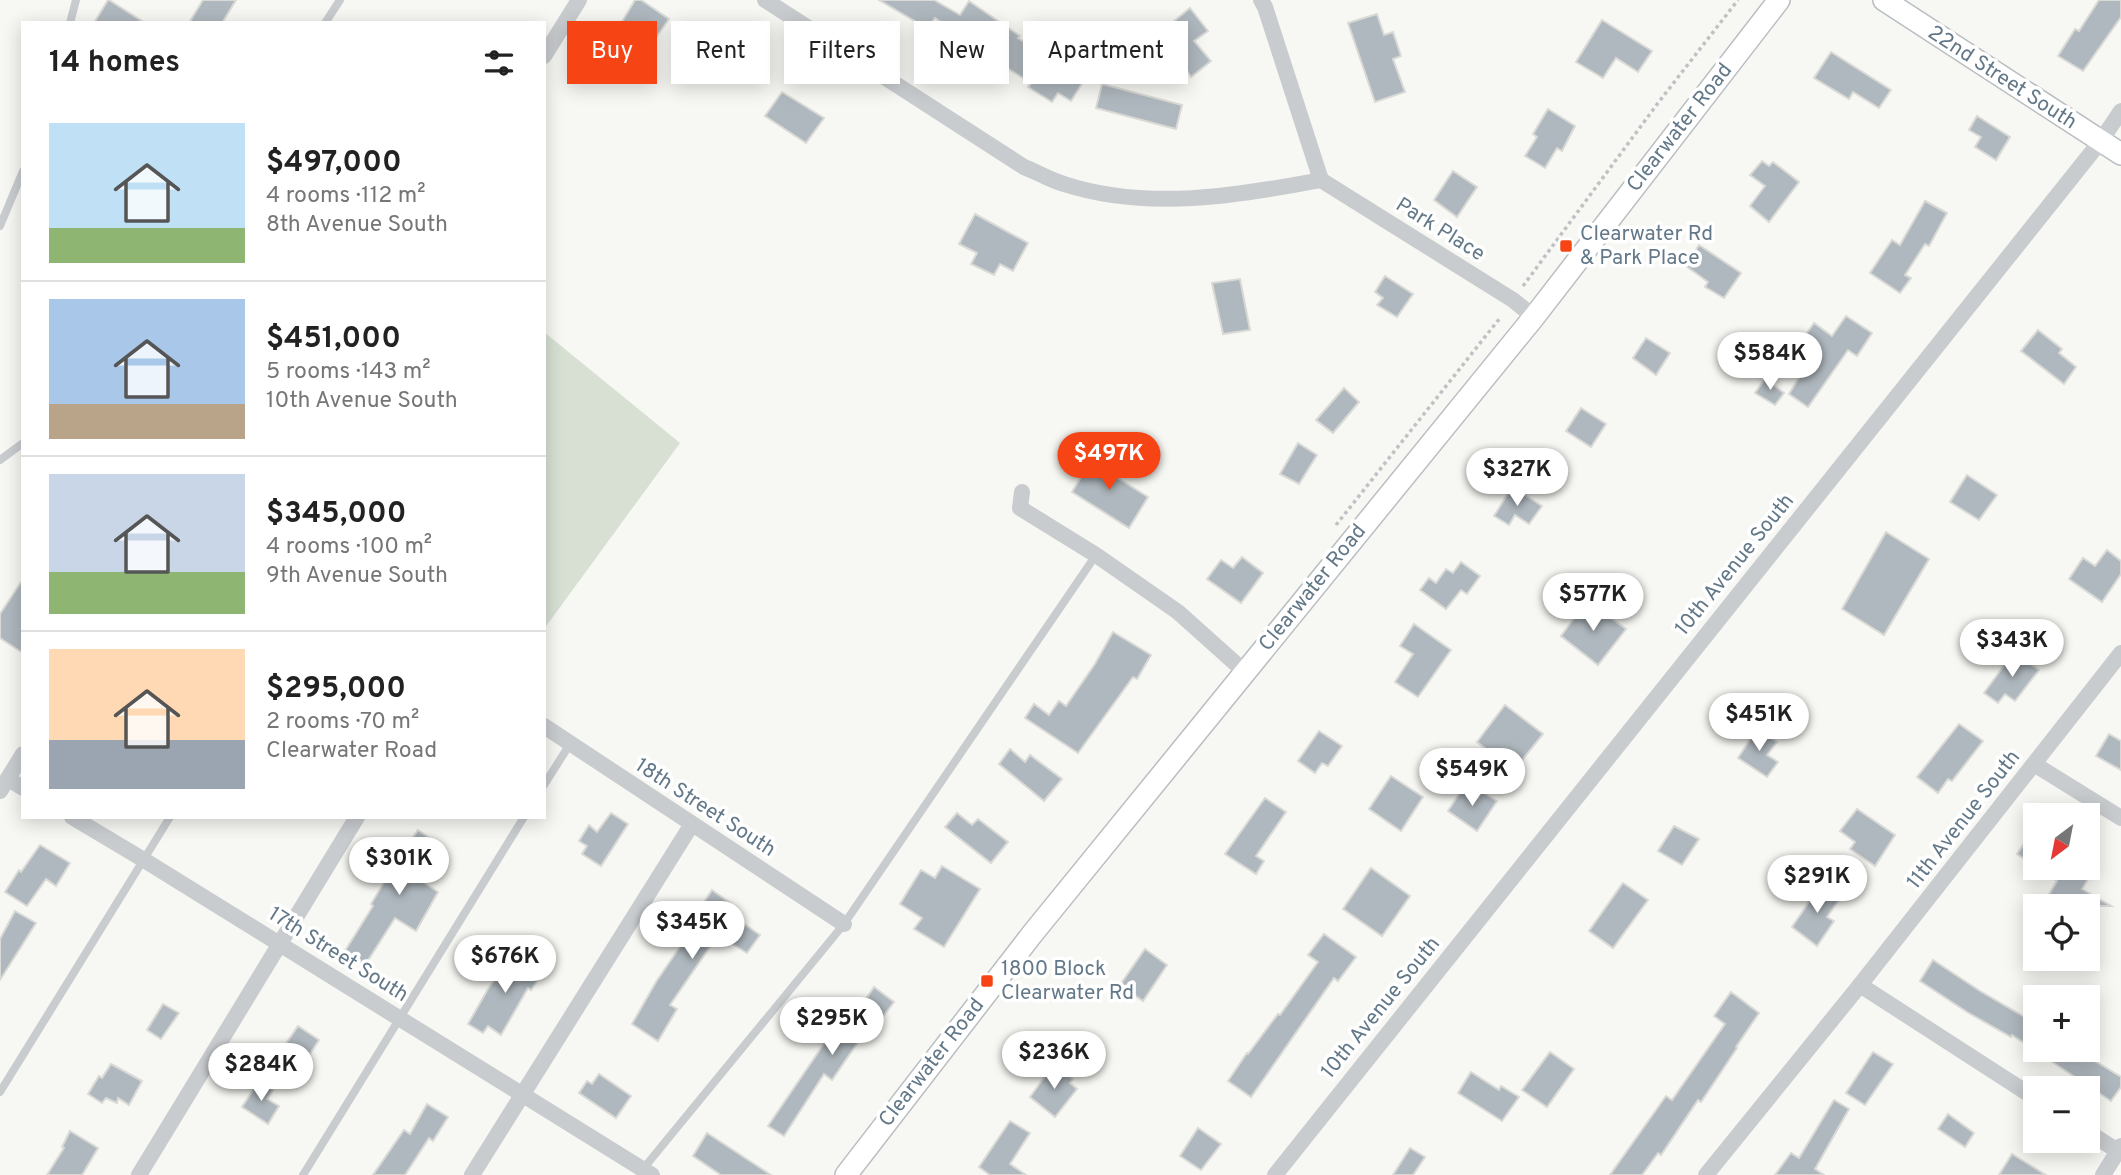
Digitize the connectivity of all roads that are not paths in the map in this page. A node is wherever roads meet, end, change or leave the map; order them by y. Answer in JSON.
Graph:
{"nodes":[{"id":1,"x":76,"y":0,"type":"edge"},
{"id":2,"x":340,"y":0,"type":"edge"},
{"id":3,"x":579,"y":0,"type":"edge"},
{"id":4,"x":765,"y":0,"type":"edge"},
{"id":5,"x":1261,"y":0,"type":"edge"},
{"id":6,"x":1779,"y":0,"type":"edge"},
{"id":7,"x":1884,"y":0,"type":"edge"},
{"id":8,"x":71,"y":21,"type":"edge"},
{"id":9,"x":326,"y":21,"type":"edge"},
{"id":10,"x":546,"y":53,"type":"edge"},
{"id":11,"x":2121,"y":111,"type":"edge"},
{"id":12,"x":2100,"y":142,"type":"junction"},
{"id":13,"x":2121,"y":154,"type":"edge"},
{"id":14,"x":21,"y":176,"type":"edge"},
{"id":15,"x":1321,"y":180,"type":"junction"},
{"id":16,"x":0,"y":226,"type":"edge"},
{"id":17,"x":1534,"y":317,"type":"junction"},
{"id":18,"x":21,"y":444,"type":"edge"},
{"id":19,"x":0,"y":460,"type":"edge"},
{"id":20,"x":1022,"y":492,"type":"dead end"},
{"id":21,"x":1096,"y":555,"type":"junction"},
{"id":22,"x":2121,"y":653,"type":"edge"},
{"id":23,"x":1245,"y":671,"type":"junction"},
{"id":24,"x":546,"y":727,"type":"edge"},
{"id":25,"x":570,"y":744,"type":"junction"},
{"id":26,"x":21,"y":757,"type":"edge"},
{"id":27,"x":2034,"y":764,"type":"junction"},
{"id":28,"x":3,"y":782,"type":"edge"},
{"id":29,"x":546,"y":782,"type":"edge"},
{"id":30,"x":21,"y":787,"type":"edge"},
{"id":31,"x":2121,"y":818,"type":"edge"},
{"id":32,"x":75,"y":819,"type":"edge"},
{"id":33,"x":169,"y":819,"type":"edge"},
{"id":34,"x":356,"y":819,"type":"edge"},
{"id":35,"x":523,"y":819,"type":"edge"},
{"id":36,"x":692,"y":824,"type":"junction"},
{"id":37,"x":144,"y":860,"type":"junction"},
{"id":38,"x":844,"y":925,"type":"junction"},
{"id":39,"x":279,"y":944,"type":"junction"},
{"id":40,"x":1860,"y":985,"type":"junction"},
{"id":41,"x":399,"y":1018,"type":"junction"},
{"id":42,"x":2023,"y":1090,"type":"edge"},
{"id":43,"x":0,"y":1093,"type":"edge"},
{"id":44,"x":522,"y":1094,"type":"junction"},
{"id":45,"x":2100,"y":1139,"type":"edge"},
{"id":46,"x":2120,"y":1150,"type":"edge"},
{"id":47,"x":644,"y":1173,"type":"edge"},
{"id":48,"x":139,"y":1175,"type":"edge"},
{"id":49,"x":303,"y":1175,"type":"edge"},
{"id":50,"x":472,"y":1175,"type":"edge"},
{"id":51,"x":846,"y":1175,"type":"edge"},
{"id":52,"x":1275,"y":1175,"type":"edge"},
{"id":53,"x":1706,"y":1175,"type":"edge"},
{"id":54,"x":2103,"y":1175,"type":"edge"}],
"edges":[{"from":1,"to":8,"type":"lane"},
{"from":2,"to":9,"type":"lane"},
{"from":3,"to":10,"type":"street"},
{"from":4,"to":15,"type":"street"},
{"from":5,"to":15,"type":"street"},
{"from":6,"to":17,"type":"street","name":"Clearwater Road"},
{"from":7,"to":12,"type":"street","name":"22nd Street South"},
{"from":11,"to":12,"type":"street","name":"10th Avenue South"},
{"from":12,"to":13,"type":"street","name":"22nd Street South"},
{"from":12,"to":52,"type":"street","name":"10th Avenue South"},
{"from":14,"to":16,"type":"lane"},
{"from":15,"to":17,"type":"street","name":"Park Place"},
{"from":17,"to":23,"type":"street","name":"Clearwater Road"},
{"from":18,"to":19,"type":"lane"},
{"from":20,"to":21,"type":"street"},
{"from":21,"to":23,"type":"street"},
{"from":21,"to":38,"type":"lane"},
{"from":22,"to":27,"type":"street","name":"11th Avenue South"},
{"from":23,"to":51,"type":"street","name":"Clearwater Road"},
{"from":24,"to":25,"type":"street","name":"18th Street South"},
{"from":25,"to":29,"type":"lane"},
{"from":25,"to":36,"type":"street","name":"18th Street South"},
{"from":26,"to":28,"type":"street"},
{"from":27,"to":31,"type":"street"},
{"from":27,"to":40,"type":"street","name":"11th Avenue South"},
{"from":28,"to":30,"type":"street"},
{"from":32,"to":37,"type":"street","name":"17th Street South"},
{"from":33,"to":37,"type":"lane"},
{"from":34,"to":39,"type":"street"},
{"from":35,"to":41,"type":"lane"},
{"from":36,"to":38,"type":"street","name":"18th Street South"},
{"from":36,"to":44,"type":"street"},
{"from":37,"to":39,"type":"street","name":"17th Street South"},
{"from":37,"to":43,"type":"lane"},
{"from":38,"to":47,"type":"lane"},
{"from":39,"to":41,"type":"street","name":"17th Street South"},
{"from":39,"to":48,"type":"street"},
{"from":40,"to":42,"type":"street"},
{"from":40,"to":53,"type":"street","name":"11th Avenue South"},
{"from":41,"to":44,"type":"street","name":"17th Street South"},
{"from":41,"to":49,"type":"lane"},
{"from":44,"to":47,"type":"street","name":"17th Street South"},
{"from":44,"to":50,"type":"street"},
{"from":45,"to":46,"type":"street"},
{"from":46,"to":54,"type":"street"}]}
